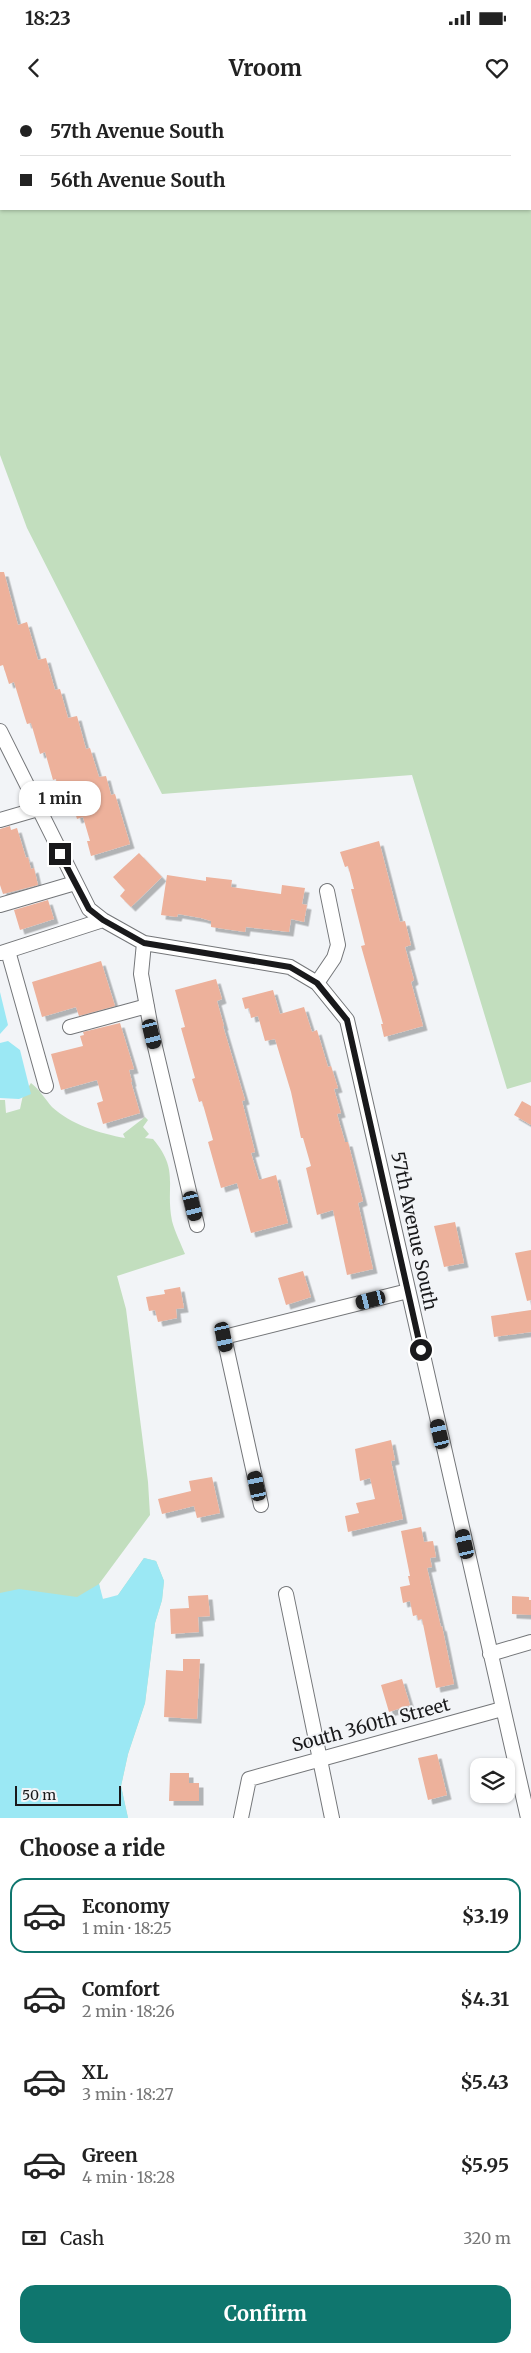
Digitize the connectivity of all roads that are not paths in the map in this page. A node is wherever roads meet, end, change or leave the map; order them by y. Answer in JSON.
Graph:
{"nodes":[{"id":1,"x":0,"y":731,"type":"edge"},
{"id":2,"x":5,"y":754,"type":"edge"},
{"id":3,"x":38,"y":809,"type":"junction"},
{"id":4,"x":0,"y":820,"type":"edge"},
{"id":5,"x":75,"y":883,"type":"junction"},
{"id":6,"x":327,"y":891,"type":"dead end"},
{"id":7,"x":0,"y":905,"type":"edge"},
{"id":8,"x":103,"y":920,"type":"junction"},
{"id":9,"x":144,"y":943,"type":"junction"},
{"id":10,"x":4,"y":952,"type":"edge"},
{"id":11,"x":317,"y":983,"type":"junction"},
{"id":12,"x":147,"y":1006,"type":"junction"},
{"id":13,"x":70,"y":1028,"type":"dead end"},
{"id":14,"x":46,"y":1086,"type":"dead end"},
{"id":15,"x":198,"y":1225,"type":"dead end"},
{"id":16,"x":408,"y":1291,"type":"junction"},
{"id":17,"x":261,"y":1505,"type":"dead end"},
{"id":18,"x":286,"y":1594,"type":"dead end"},
{"id":19,"x":531,"y":1642,"type":"edge"},
{"id":20,"x":490,"y":1654,"type":"junction"},
{"id":21,"x":502,"y":1709,"type":"junction"},
{"id":22,"x":319,"y":1758,"type":"junction"},
{"id":23,"x":527,"y":1797,"type":"edge"},
{"id":24,"x":241,"y":1818,"type":"edge"},
{"id":25,"x":332,"y":1818,"type":"edge"},
{"id":26,"x":528,"y":1818,"type":"edge"}],
"edges":[{"from":1,"to":2,"type":"street"},
{"from":2,"to":3,"type":"street"},
{"from":3,"to":4,"type":"street"},
{"from":3,"to":5,"type":"street"},
{"from":5,"to":7,"type":"street"},
{"from":5,"to":8,"type":"street"},
{"from":6,"to":11,"type":"street"},
{"from":8,"to":9,"type":"street"},
{"from":8,"to":10,"type":"street"},
{"from":9,"to":11,"type":"street"},
{"from":9,"to":12,"type":"street"},
{"from":10,"to":14,"type":"street"},
{"from":11,"to":16,"type":"street","name":"57th Avenue South"},
{"from":12,"to":13,"type":"street"},
{"from":12,"to":15,"type":"street"},
{"from":16,"to":17,"type":"street"},
{"from":16,"to":20,"type":"street","name":"57th Avenue South"},
{"from":18,"to":22,"type":"street"},
{"from":19,"to":20,"type":"street"},
{"from":20,"to":21,"type":"street","name":"57th Avenue South"},
{"from":21,"to":22,"type":"street","name":"South 360th Street"},
{"from":21,"to":23,"type":"street","name":"57th Avenue South"},
{"from":22,"to":24,"type":"street","name":"South 360th Street"},
{"from":22,"to":25,"type":"street"},
{"from":23,"to":26,"type":"street","name":"57th Avenue South"}]}
